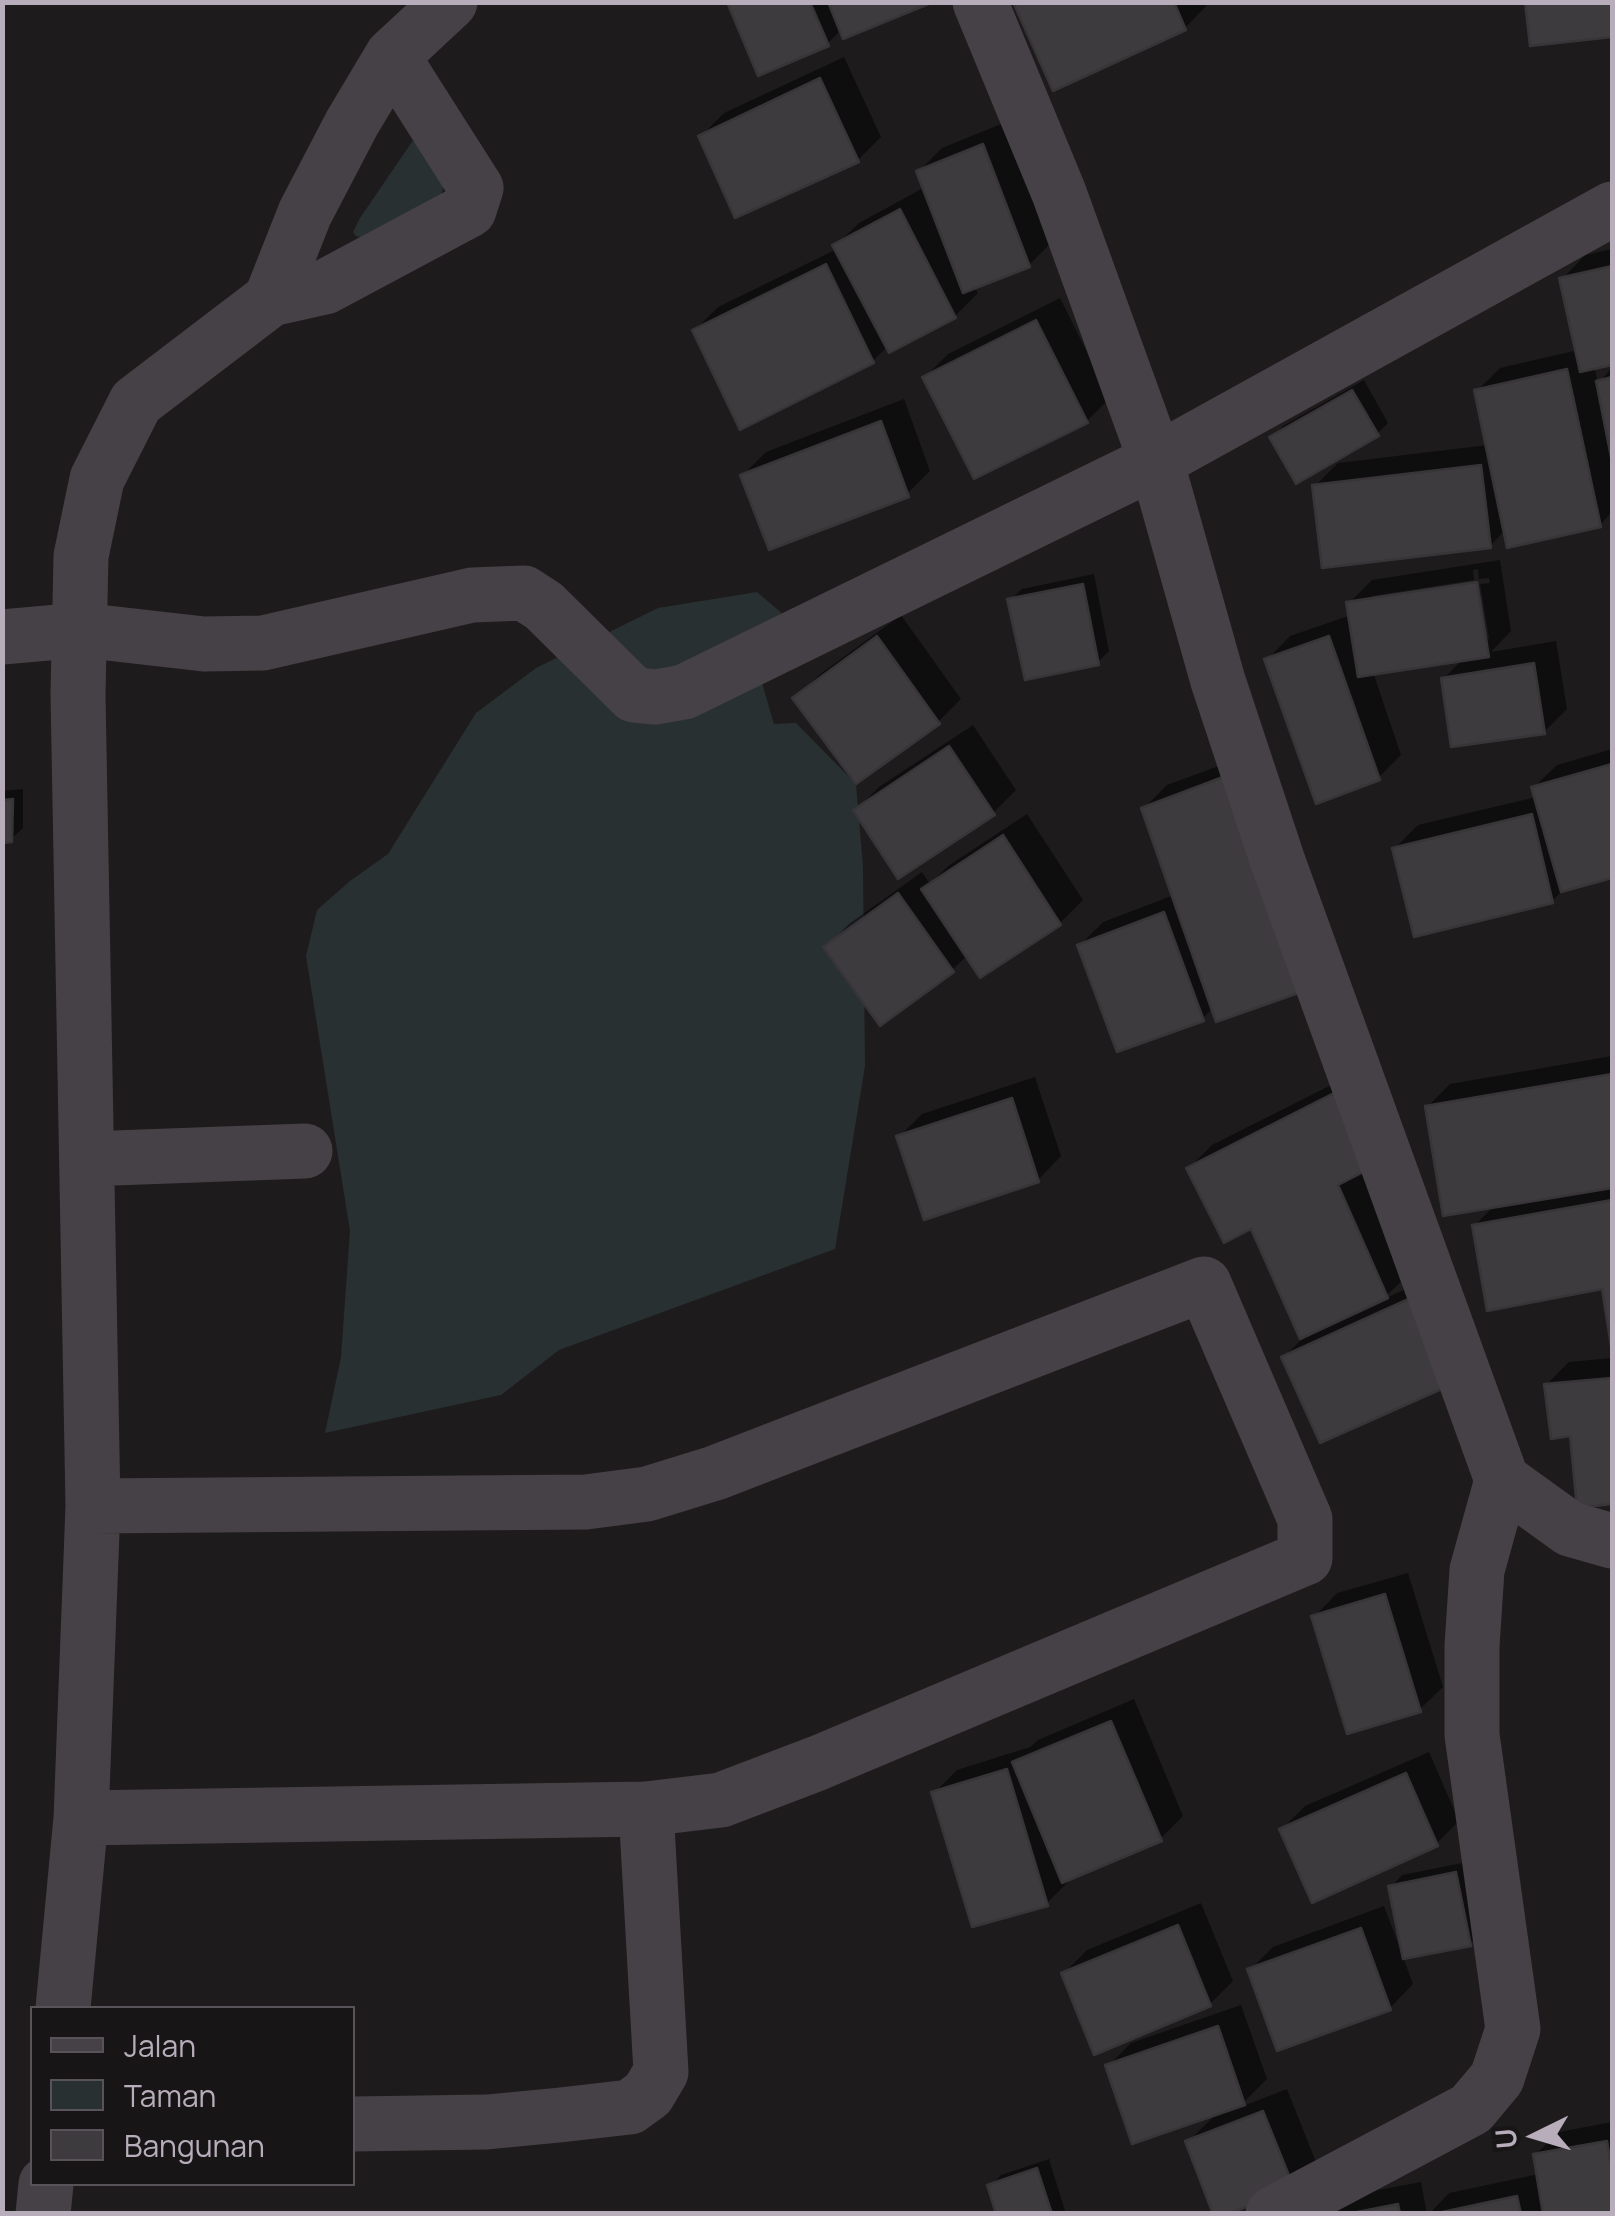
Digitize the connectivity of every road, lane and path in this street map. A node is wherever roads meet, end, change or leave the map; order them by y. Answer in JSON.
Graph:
{"nodes":[{"id":1,"x":450,"y":2,"type":"edge"},
{"id":2,"x":980,"y":2,"type":"edge"},
{"id":3,"x":392,"y":56,"type":"junction"},
{"id":4,"x":1612,"y":209,"type":"edge"},
{"id":5,"x":271,"y":300,"type":"junction"},
{"id":6,"x":1156,"y":461,"type":"junction"},
{"id":7,"x":81,"y":630,"type":"junction"},
{"id":8,"x":2,"y":636,"type":"edge"},
{"id":9,"x":305,"y":1151,"type":"dead end"},
{"id":10,"x":87,"y":1159,"type":"junction"},
{"id":11,"x":1502,"y":1480,"type":"junction"},
{"id":12,"x":93,"y":1506,"type":"junction"},
{"id":13,"x":1612,"y":1541,"type":"edge"},
{"id":14,"x":646,"y":1809,"type":"junction"},
{"id":15,"x":82,"y":1818,"type":"junction"},
{"id":16,"x":63,"y":2006,"type":"edge"},
{"id":17,"x":355,"y":2124,"type":"edge"},
{"id":18,"x":46,"y":2186,"type":"edge"},
{"id":19,"x":42,"y":2214,"type":"edge"},
{"id":20,"x":1273,"y":2214,"type":"edge"}],
"edges":[{"from":1,"to":3,"type":"street"},
{"from":2,"to":6,"type":"street"},
{"from":3,"to":5,"type":"street"},
{"from":3,"to":5,"type":"street"},
{"from":4,"to":6,"type":"street"},
{"from":5,"to":7,"type":"street"},
{"from":6,"to":7,"type":"street"},
{"from":6,"to":11,"type":"street"},
{"from":7,"to":8,"type":"street"},
{"from":7,"to":10,"type":"street"},
{"from":9,"to":10,"type":"street"},
{"from":10,"to":12,"type":"street"},
{"from":11,"to":13,"type":"street"},
{"from":11,"to":20,"type":"street"},
{"from":12,"to":14,"type":"street"},
{"from":12,"to":15,"type":"street"},
{"from":14,"to":15,"type":"street"},
{"from":14,"to":17,"type":"street"},
{"from":15,"to":16,"type":"street"},
{"from":18,"to":19,"type":"street"}]}
